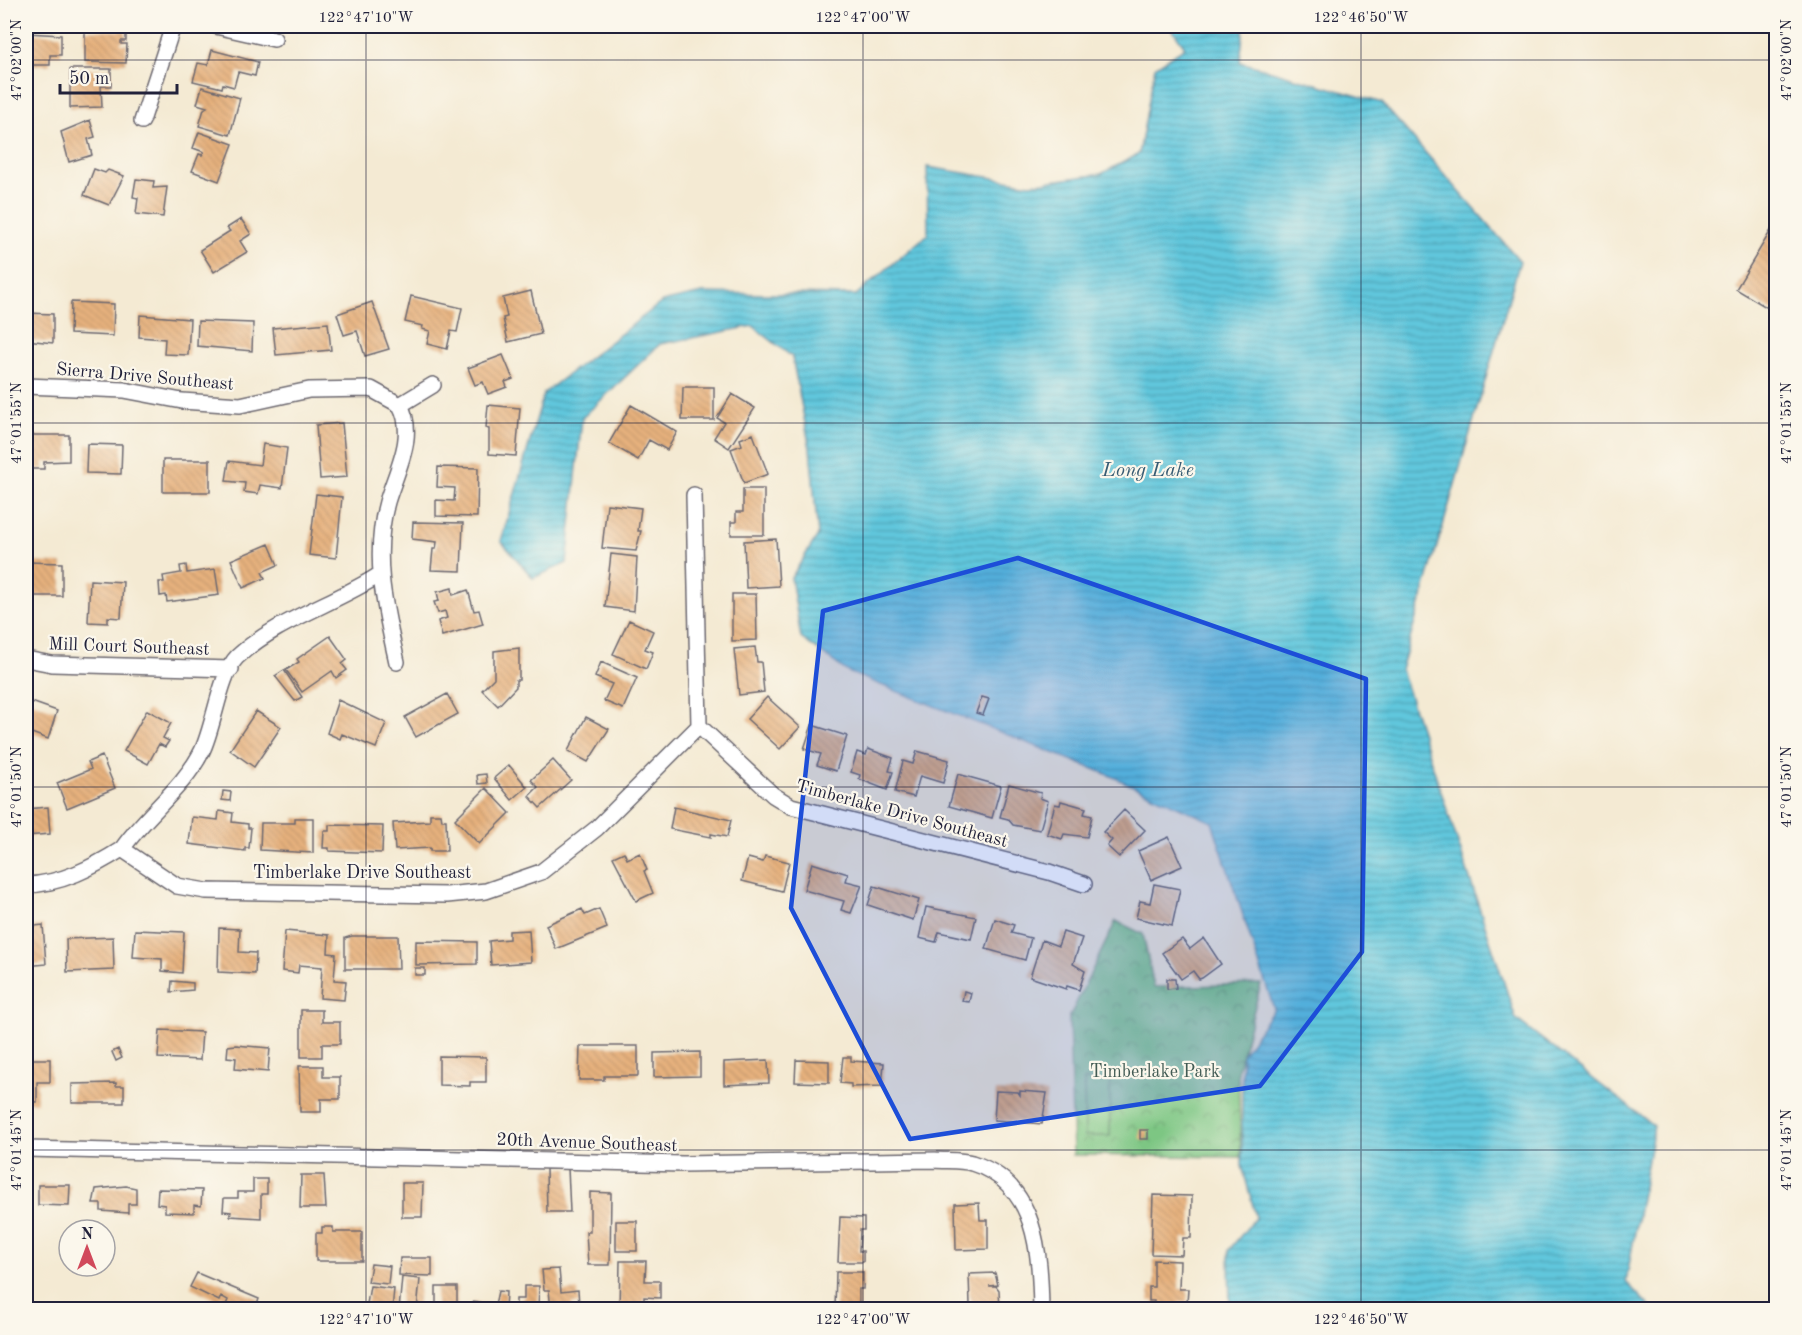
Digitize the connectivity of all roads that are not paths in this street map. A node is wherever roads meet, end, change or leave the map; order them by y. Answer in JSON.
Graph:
{"nodes":[{"id":1,"x":173,"y":26,"type":"edge"},
{"id":2,"x":216,"y":26,"type":"edge"},
{"id":3,"x":274,"y":39,"type":"dead end"},
{"id":4,"x":142,"y":121,"type":"dead end"},
{"id":5,"x":433,"y":385,"type":"dead end"},
{"id":6,"x":26,"y":386,"type":"edge"},
{"id":7,"x":400,"y":405,"type":"junction"},
{"id":8,"x":694,"y":495,"type":"dead end"},
{"id":9,"x":379,"y":576,"type":"junction"},
{"id":10,"x":26,"y":658,"type":"edge"},
{"id":11,"x":397,"y":662,"type":"dead end"},
{"id":12,"x":231,"y":669,"type":"junction"},
{"id":13,"x":699,"y":726,"type":"junction"},
{"id":14,"x":122,"y":849,"type":"junction"},
{"id":15,"x":1084,"y":884,"type":"dead end"},
{"id":16,"x":26,"y":885,"type":"edge"},
{"id":17,"x":26,"y":1149,"type":"edge"},
{"id":18,"x":1041,"y":1310,"type":"edge"}],
"edges":[{"from":1,"to":4,"type":"street"},
{"from":2,"to":3,"type":"street"},
{"from":5,"to":7,"type":"street"},
{"from":6,"to":7,"type":"street","name":"Sierra Drive Southeast"},
{"from":7,"to":9,"type":"street"},
{"from":8,"to":13,"type":"street"},
{"from":9,"to":11,"type":"street"},
{"from":9,"to":12,"type":"street"},
{"from":10,"to":12,"type":"street","name":"Mill Court Southeast"},
{"from":12,"to":14,"type":"street"},
{"from":13,"to":14,"type":"street","name":"Timberlake Drive Southeast"},
{"from":13,"to":15,"type":"street","name":"Timberlake Drive Southeast"},
{"from":14,"to":16,"type":"street"},
{"from":17,"to":18,"type":"street","name":"20th Avenue Southeast"}]}
